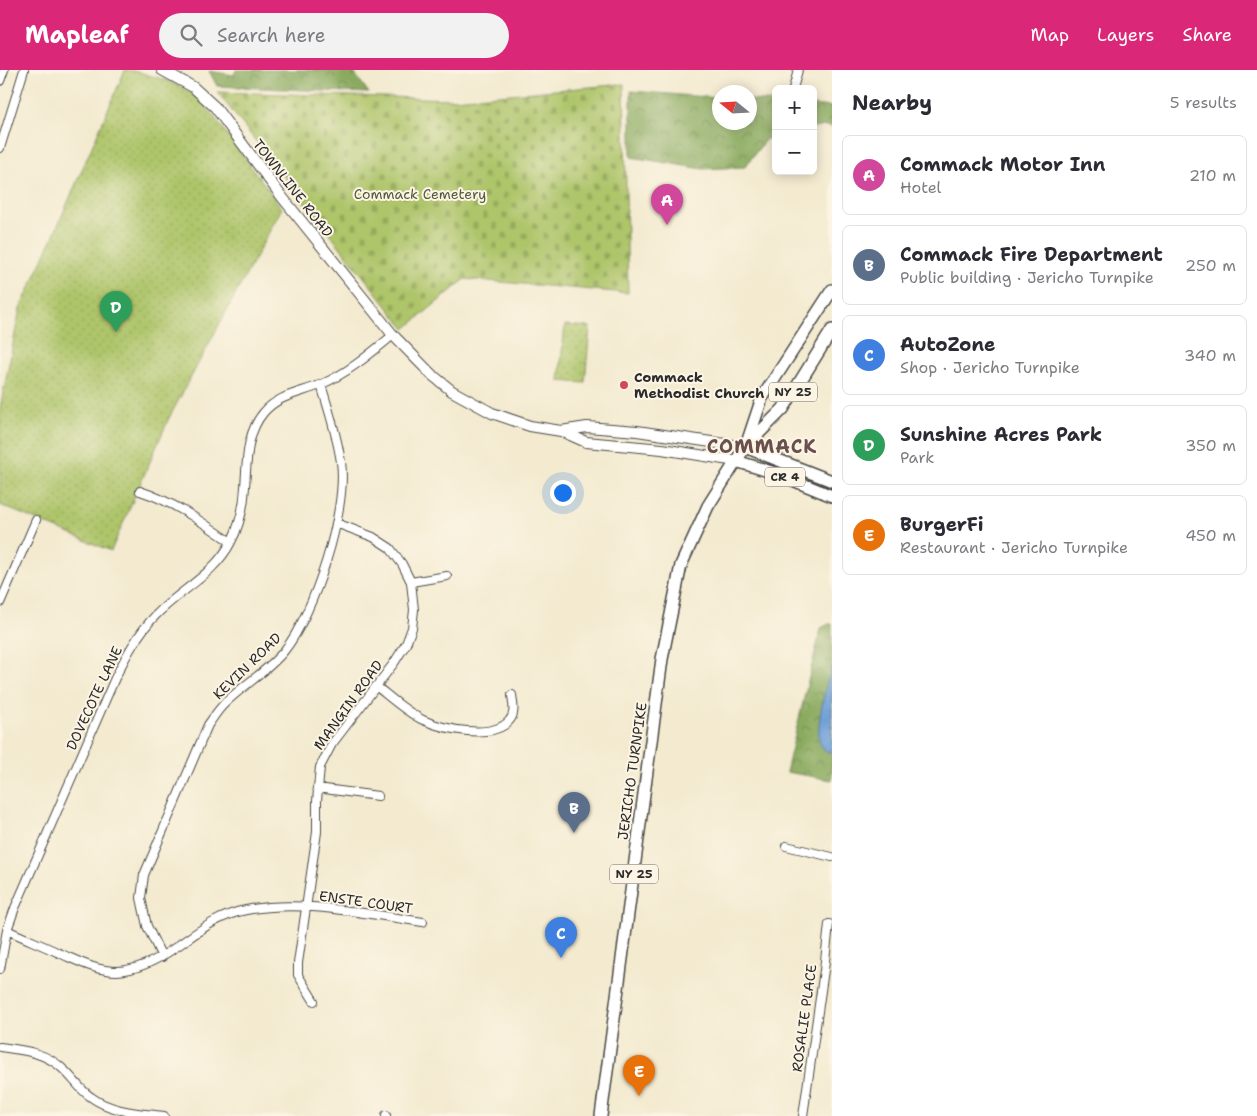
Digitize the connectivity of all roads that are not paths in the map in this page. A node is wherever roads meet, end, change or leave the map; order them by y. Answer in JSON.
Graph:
{"nodes":[{"id":1,"x":4,"y":70,"type":"edge"},
{"id":2,"x":24,"y":70,"type":"edge"},
{"id":3,"x":163,"y":70,"type":"edge"},
{"id":4,"x":798,"y":70,"type":"edge"},
{"id":5,"x":0,"y":82,"type":"edge"},
{"id":6,"x":794,"y":85,"type":"edge"},
{"id":7,"x":0,"y":148,"type":"edge"},
{"id":8,"x":832,"y":290,"type":"edge"},
{"id":9,"x":832,"y":330,"type":"edge"},
{"id":10,"x":393,"y":335,"type":"junction"},
{"id":11,"x":321,"y":385,"type":"junction"},
{"id":12,"x":561,"y":432,"type":"junction"},
{"id":13,"x":745,"y":447,"type":"junction"},
{"id":14,"x":736,"y":461,"type":"junction"},
{"id":15,"x":832,"y":480,"type":"edge"},
{"id":16,"x":140,"y":491,"type":"dead end"},
{"id":17,"x":832,"y":496,"type":"edge"},
{"id":18,"x":36,"y":520,"type":"dead end"},
{"id":19,"x":336,"y":523,"type":"junction"},
{"id":20,"x":231,"y":542,"type":"junction"},
{"id":21,"x":447,"y":576,"type":"dead end"},
{"id":22,"x":411,"y":582,"type":"junction"},
{"id":23,"x":1,"y":600,"type":"edge"},
{"id":24,"x":376,"y":686,"type":"junction"},
{"id":25,"x":512,"y":696,"type":"dead end"},
{"id":26,"x":317,"y":788,"type":"junction"},
{"id":27,"x":378,"y":796,"type":"dead end"},
{"id":28,"x":786,"y":846,"type":"dead end"},
{"id":29,"x":832,"y":857,"type":"edge"},
{"id":30,"x":306,"y":906,"type":"junction"},
{"id":31,"x":422,"y":922,"type":"dead end"},
{"id":32,"x":829,"y":924,"type":"dead end"},
{"id":33,"x":7,"y":930,"type":"junction"},
{"id":34,"x":162,"y":957,"type":"junction"},
{"id":35,"x":0,"y":969,"type":"edge"},
{"id":36,"x":828,"y":971,"type":"edge"},
{"id":37,"x":314,"y":1001,"type":"dead end"},
{"id":38,"x":0,"y":1047,"type":"edge"},
{"id":39,"x":164,"y":1116,"type":"edge"},
{"id":40,"x":601,"y":1116,"type":"edge"},
{"id":41,"x":803,"y":1116,"type":"edge"}],
"edges":[{"from":1,"to":5,"type":"street"},
{"from":2,"to":7,"type":"street"},
{"from":3,"to":10,"type":"main road","name":"TOWNLINE ROAD","number":"CR 4"},
{"from":4,"to":6,"type":"street"},
{"from":8,"to":13,"type":"main road","name":"JERICHO TURNPIKE","number":"NY 25"},
{"from":9,"to":13,"type":"main road","name":"JERICHO TURNPIKE","number":"NY 25"},
{"from":10,"to":11,"type":"street","name":"DOVECOTE LANE"},
{"from":10,"to":12,"type":"main road","number":"CR 4"},
{"from":11,"to":19,"type":"street","name":"KEVIN ROAD"},
{"from":11,"to":20,"type":"street","name":"DOVECOTE LANE"},
{"from":12,"to":13,"type":"main road","number":"CR 4"},
{"from":12,"to":14,"type":"main road","number":"CR 4"},
{"from":13,"to":14,"type":"main road","name":"JERICHO TURNPIKE","number":"NY 25"},
{"from":13,"to":15,"type":"main road","number":"CR 4"},
{"from":14,"to":17,"type":"main road","number":"CR 4"},
{"from":14,"to":40,"type":"main road","name":"JERICHO TURNPIKE","number":"NY 25"},
{"from":16,"to":20,"type":"street"},
{"from":18,"to":23,"type":"street"},
{"from":19,"to":22,"type":"street","name":"MANGIN ROAD"},
{"from":19,"to":34,"type":"street","name":"KEVIN ROAD"},
{"from":20,"to":33,"type":"street","name":"DOVECOTE LANE"},
{"from":21,"to":22,"type":"street"},
{"from":22,"to":24,"type":"street","name":"MANGIN ROAD"},
{"from":24,"to":25,"type":"street"},
{"from":24,"to":26,"type":"street","name":"MANGIN ROAD"},
{"from":26,"to":27,"type":"street"},
{"from":26,"to":30,"type":"street","name":"MANGIN ROAD"},
{"from":28,"to":29,"type":"street"},
{"from":30,"to":31,"type":"street","name":"ENSTE COURT"},
{"from":30,"to":34,"type":"street","name":"ENSTE COURT"},
{"from":30,"to":37,"type":"street","name":"MANGIN ROAD"},
{"from":32,"to":36,"type":"street","name":"ROSALIE PLACE"},
{"from":33,"to":34,"type":"street","name":"ENSTE COURT"},
{"from":33,"to":35,"type":"street","name":"DOVECOTE LANE"},
{"from":36,"to":41,"type":"street","name":"ROSALIE PLACE"},
{"from":38,"to":39,"type":"street"}]}
